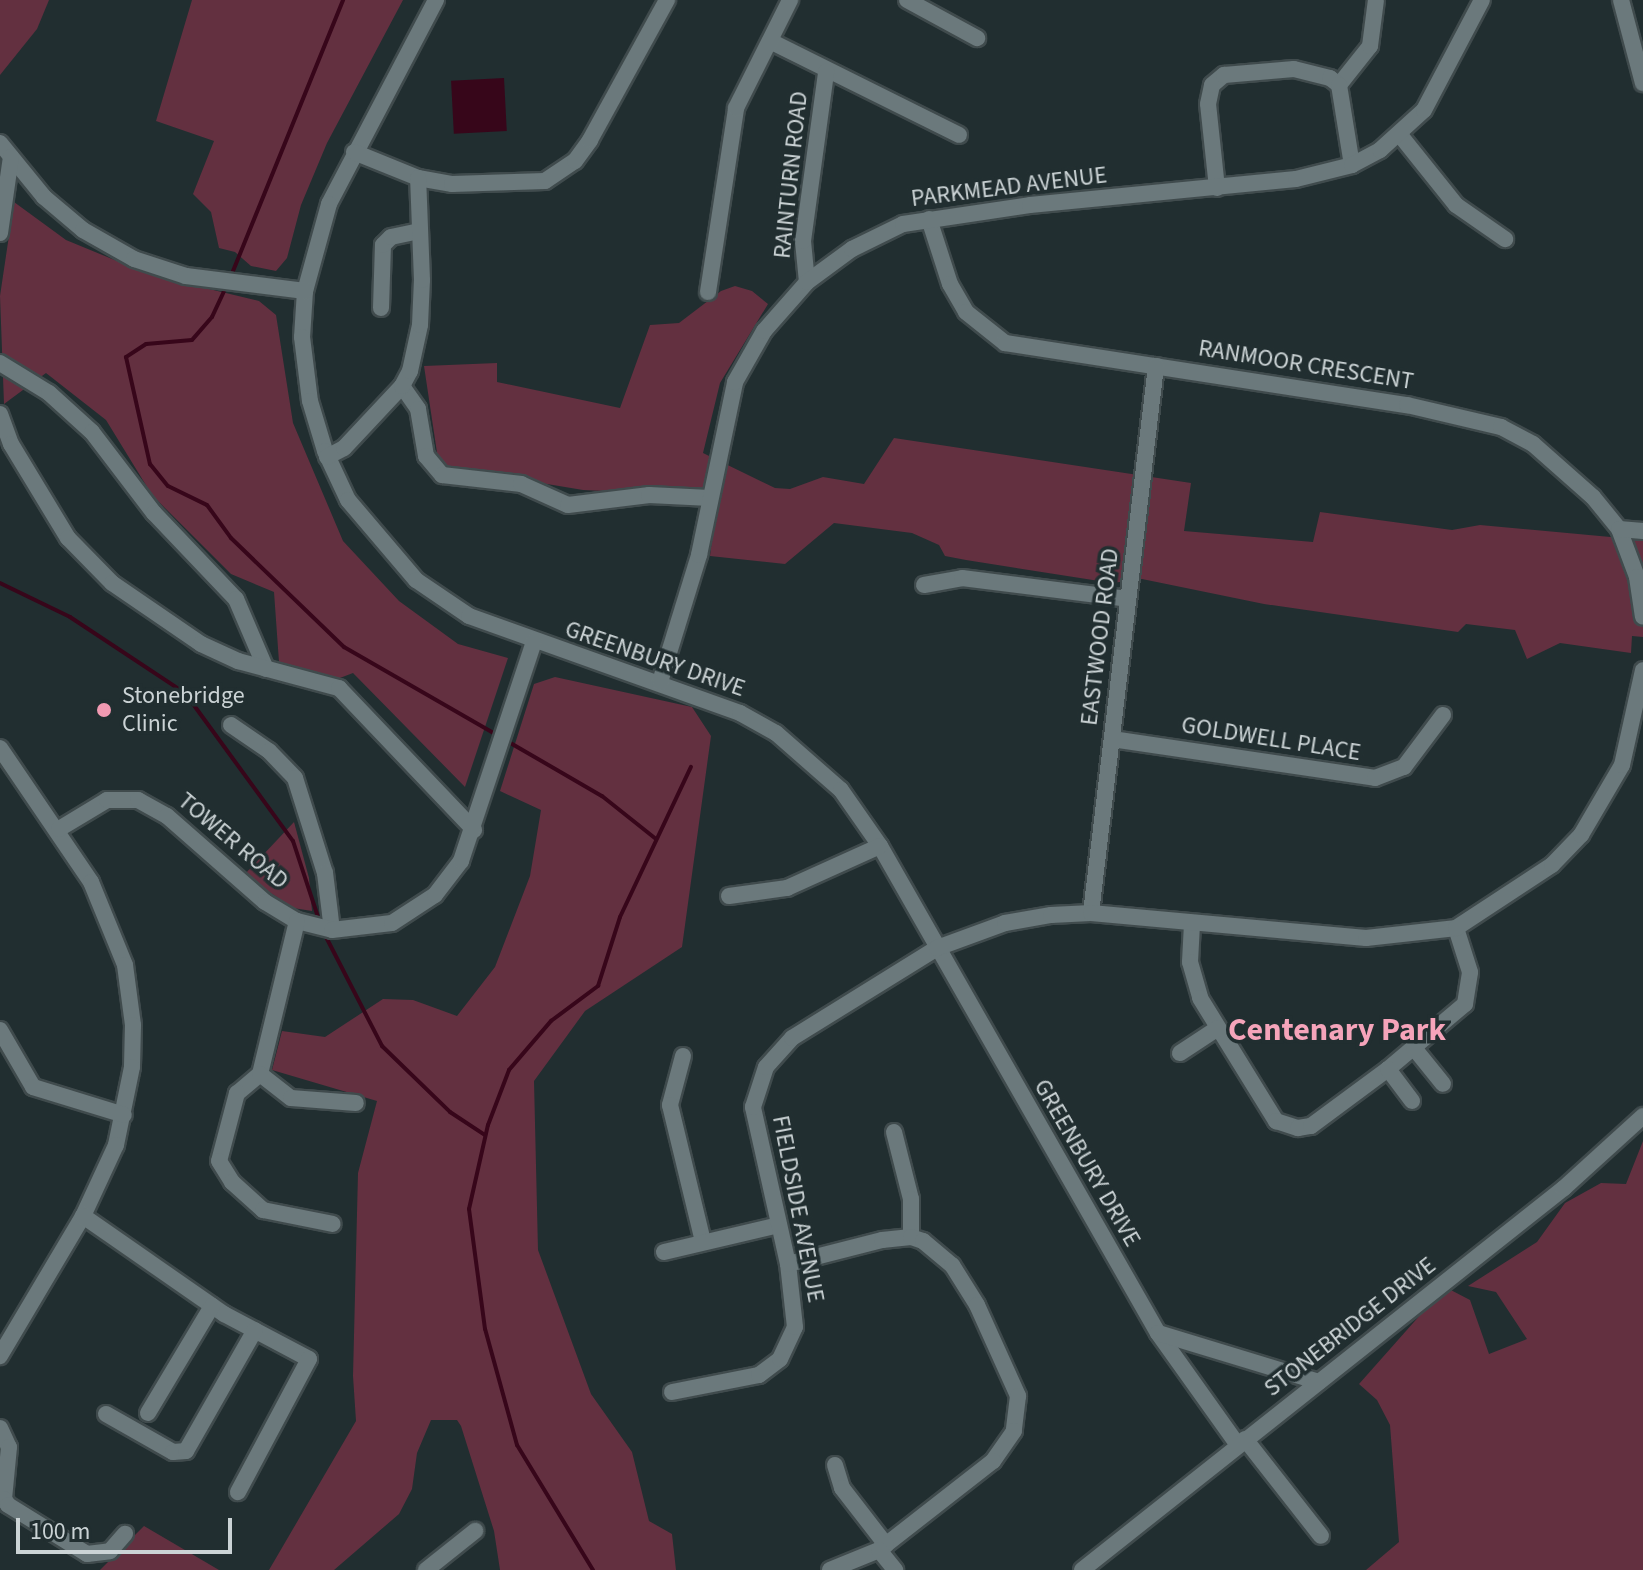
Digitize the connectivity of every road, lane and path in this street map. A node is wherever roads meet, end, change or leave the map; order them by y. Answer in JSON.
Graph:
{"nodes":[{"id":1,"x":436,"y":0,"type":"edge"},
{"id":2,"x":667,"y":0,"type":"edge"},
{"id":3,"x":790,"y":0,"type":"edge"},
{"id":4,"x":907,"y":0,"type":"edge"},
{"id":5,"x":1376,"y":0,"type":"edge"},
{"id":6,"x":1482,"y":0,"type":"edge"},
{"id":7,"x":1621,"y":0,"type":"edge"},
{"id":8,"x":977,"y":38,"type":"dead end"},
{"id":9,"x":770,"y":41,"type":"junction"},
{"id":10,"x":826,"y":72,"type":"junction"},
{"id":11,"x":1643,"y":83,"type":"edge"},
{"id":12,"x":1339,"y":85,"type":"junction"},
{"id":13,"x":959,"y":135,"type":"dead end"},
{"id":14,"x":1400,"y":135,"type":"junction"},
{"id":15,"x":0,"y":143,"type":"edge"},
{"id":16,"x":354,"y":152,"type":"junction"},
{"id":17,"x":11,"y":157,"type":"junction"},
{"id":18,"x":1352,"y":165,"type":"junction"},
{"id":19,"x":418,"y":178,"type":"junction"},
{"id":20,"x":1217,"y":188,"type":"junction"},
{"id":21,"x":929,"y":219,"type":"junction"},
{"id":22,"x":419,"y":231,"type":"junction"},
{"id":23,"x":0,"y":233,"type":"edge"},
{"id":24,"x":1505,"y":239,"type":"dead end"},
{"id":25,"x":807,"y":282,"type":"junction"},
{"id":26,"x":305,"y":291,"type":"junction"},
{"id":27,"x":708,"y":292,"type":"dead end"},
{"id":28,"x":381,"y":308,"type":"dead end"},
{"id":29,"x":0,"y":363,"type":"edge"},
{"id":30,"x":1156,"y":366,"type":"junction"},
{"id":31,"x":402,"y":386,"type":"junction"},
{"id":32,"x":0,"y":414,"type":"edge"},
{"id":33,"x":327,"y":457,"type":"junction"},
{"id":34,"x":710,"y":498,"type":"junction"},
{"id":35,"x":1619,"y":529,"type":"junction"},
{"id":36,"x":1643,"y":531,"type":"edge"},
{"id":37,"x":924,"y":585,"type":"dead end"},
{"id":38,"x":1128,"y":599,"type":"junction"},
{"id":39,"x":1643,"y":617,"type":"edge"},
{"id":40,"x":534,"y":642,"type":"junction"},
{"id":41,"x":266,"y":669,"type":"junction"},
{"id":42,"x":1643,"y":670,"type":"edge"},
{"id":43,"x":660,"y":682,"type":"junction"},
{"id":44,"x":1443,"y":715,"type":"dead end"},
{"id":45,"x":231,"y":725,"type":"dead end"},
{"id":46,"x":1112,"y":739,"type":"junction"},
{"id":47,"x":0,"y":748,"type":"edge"},
{"id":48,"x":59,"y":829,"type":"junction"},
{"id":49,"x":474,"y":830,"type":"junction"},
{"id":50,"x":880,"y":846,"type":"junction"},
{"id":51,"x":729,"y":896,"type":"dead end"},
{"id":52,"x":1091,"y":913,"type":"junction"},
{"id":53,"x":297,"y":921,"type":"junction"},
{"id":54,"x":1192,"y":924,"type":"junction"},
{"id":55,"x":1456,"y":928,"type":"junction"},
{"id":56,"x":332,"y":930,"type":"junction"},
{"id":57,"x":937,"y":948,"type":"junction"},
{"id":58,"x":1218,"y":1028,"type":"junction"},
{"id":59,"x":0,"y":1030,"type":"edge"},
{"id":60,"x":1414,"y":1048,"type":"junction"},
{"id":61,"x":1180,"y":1053,"type":"dead end"},
{"id":62,"x":683,"y":1056,"type":"dead end"},
{"id":63,"x":1388,"y":1069,"type":"junction"},
{"id":64,"x":260,"y":1074,"type":"junction"},
{"id":65,"x":1443,"y":1084,"type":"dead end"},
{"id":66,"x":1412,"y":1101,"type":"dead end"},
{"id":67,"x":356,"y":1103,"type":"dead end"},
{"id":68,"x":124,"y":1115,"type":"junction"},
{"id":69,"x":1643,"y":1116,"type":"edge"},
{"id":70,"x":894,"y":1132,"type":"dead end"},
{"id":71,"x":83,"y":1216,"type":"junction"},
{"id":72,"x":333,"y":1224,"type":"dead end"},
{"id":73,"x":779,"y":1225,"type":"junction"},
{"id":74,"x":911,"y":1237,"type":"junction"},
{"id":75,"x":703,"y":1241,"type":"junction"},
{"id":76,"x":664,"y":1252,"type":"dead end"},
{"id":77,"x":788,"y":1264,"type":"junction"},
{"id":78,"x":212,"y":1306,"type":"junction"},
{"id":79,"x":255,"y":1330,"type":"junction"},
{"id":80,"x":1158,"y":1333,"type":"junction"},
{"id":81,"x":6,"y":1335,"type":"edge"},
{"id":82,"x":0,"y":1356,"type":"edge"},
{"id":83,"x":1319,"y":1382,"type":"junction"},
{"id":84,"x":672,"y":1392,"type":"dead end"},
{"id":85,"x":148,"y":1413,"type":"dead end"},
{"id":86,"x":106,"y":1414,"type":"dead end"},
{"id":87,"x":0,"y":1428,"type":"edge"},
{"id":88,"x":1242,"y":1442,"type":"junction"},
{"id":89,"x":835,"y":1465,"type":"dead end"},
{"id":90,"x":238,"y":1492,"type":"dead end"},
{"id":91,"x":475,"y":1531,"type":"dead end"},
{"id":92,"x":125,"y":1534,"type":"dead end"},
{"id":93,"x":1321,"y":1536,"type":"dead end"},
{"id":94,"x":883,"y":1548,"type":"junction"},
{"id":95,"x":426,"y":1570,"type":"edge"},
{"id":96,"x":830,"y":1570,"type":"edge"},
{"id":97,"x":895,"y":1570,"type":"edge"},
{"id":98,"x":1082,"y":1570,"type":"edge"}],
"edges":[{"from":1,"to":16,"type":"street","name":"GREENBURY DRIVE"},
{"from":2,"to":19,"type":"street"},
{"from":3,"to":9,"type":"street"},
{"from":4,"to":8,"type":"street"},
{"from":5,"to":12,"type":"street"},
{"from":6,"to":14,"type":"street","name":"PARKMEAD AVENUE"},
{"from":7,"to":11,"type":"street"},
{"from":9,"to":10,"type":"street","name":"RAINTURN ROAD"},
{"from":9,"to":27,"type":"street"},
{"from":10,"to":13,"type":"street","name":"RAINTURN ROAD"},
{"from":10,"to":25,"type":"street","name":"RAINTURN ROAD"},
{"from":12,"to":18,"type":"street"},
{"from":12,"to":20,"type":"street"},
{"from":14,"to":18,"type":"street","name":"PARKMEAD AVENUE"},
{"from":14,"to":24,"type":"street"},
{"from":15,"to":17,"type":"street"},
{"from":16,"to":19,"type":"street"},
{"from":16,"to":26,"type":"street","name":"GREENBURY DRIVE"},
{"from":17,"to":23,"type":"street"},
{"from":17,"to":26,"type":"street"},
{"from":18,"to":20,"type":"street","name":"PARKMEAD AVENUE"},
{"from":19,"to":22,"type":"street"},
{"from":20,"to":21,"type":"street","name":"PARKMEAD AVENUE"},
{"from":21,"to":25,"type":"street","name":"PARKMEAD AVENUE"},
{"from":21,"to":30,"type":"street","name":"RANMOOR CRESCENT"},
{"from":22,"to":28,"type":"street"},
{"from":22,"to":31,"type":"street"},
{"from":25,"to":34,"type":"street","name":"PARKMEAD AVENUE"},
{"from":26,"to":33,"type":"street","name":"GREENBURY DRIVE"},
{"from":29,"to":41,"type":"street"},
{"from":30,"to":35,"type":"street","name":"RANMOOR CRESCENT"},
{"from":30,"to":38,"type":"street","name":"EASTWOOD ROAD"},
{"from":31,"to":33,"type":"street"},
{"from":31,"to":34,"type":"street"},
{"from":32,"to":41,"type":"street"},
{"from":33,"to":40,"type":"street","name":"GREENBURY DRIVE"},
{"from":34,"to":43,"type":"street","name":"PARKMEAD AVENUE"},
{"from":35,"to":36,"type":"street"},
{"from":35,"to":39,"type":"street","name":"RANMOOR CRESCENT"},
{"from":37,"to":38,"type":"street"},
{"from":38,"to":46,"type":"street","name":"EASTWOOD ROAD"},
{"from":40,"to":43,"type":"street","name":"GREENBURY DRIVE"},
{"from":40,"to":49,"type":"street","name":"TOWER ROAD"},
{"from":41,"to":49,"type":"street"},
{"from":42,"to":55,"type":"street"},
{"from":43,"to":50,"type":"street","name":"GREENBURY DRIVE"},
{"from":44,"to":46,"type":"street","name":"GOLDWELL PLACE"},
{"from":45,"to":56,"type":"street"},
{"from":46,"to":52,"type":"street","name":"EASTWOOD ROAD"},
{"from":47,"to":48,"type":"street"},
{"from":48,"to":53,"type":"street","name":"TOWER ROAD"},
{"from":48,"to":68,"type":"street"},
{"from":49,"to":56,"type":"street","name":"TOWER ROAD"},
{"from":50,"to":51,"type":"street"},
{"from":50,"to":57,"type":"street","name":"GREENBURY DRIVE"},
{"from":52,"to":54,"type":"street"},
{"from":52,"to":57,"type":"street"},
{"from":53,"to":56,"type":"street","name":"TOWER ROAD"},
{"from":53,"to":64,"type":"street"},
{"from":54,"to":55,"type":"street"},
{"from":54,"to":58,"type":"street"},
{"from":55,"to":60,"type":"street"},
{"from":57,"to":73,"type":"street","name":"FIELDSIDE AVENUE"},
{"from":57,"to":80,"type":"street","name":"GREENBURY DRIVE"},
{"from":58,"to":61,"type":"street"},
{"from":58,"to":63,"type":"street"},
{"from":59,"to":68,"type":"street"},
{"from":60,"to":63,"type":"street"},
{"from":60,"to":65,"type":"street"},
{"from":62,"to":75,"type":"street"},
{"from":63,"to":66,"type":"street"},
{"from":64,"to":67,"type":"street"},
{"from":64,"to":72,"type":"street"},
{"from":68,"to":71,"type":"street"},
{"from":69,"to":83,"type":"street","name":"STONEBRIDGE DRIVE"},
{"from":70,"to":74,"type":"street"},
{"from":71,"to":78,"type":"street"},
{"from":71,"to":81,"type":"street"},
{"from":73,"to":75,"type":"street"},
{"from":73,"to":77,"type":"street","name":"FIELDSIDE AVENUE"},
{"from":74,"to":77,"type":"street"},
{"from":74,"to":94,"type":"street"},
{"from":75,"to":76,"type":"street"},
{"from":77,"to":84,"type":"street","name":"FIELDSIDE AVENUE"},
{"from":78,"to":79,"type":"street"},
{"from":78,"to":85,"type":"street"},
{"from":79,"to":86,"type":"street"},
{"from":79,"to":90,"type":"street"},
{"from":80,"to":83,"type":"street"},
{"from":80,"to":88,"type":"street","name":"GREENBURY DRIVE"},
{"from":81,"to":82,"type":"street"},
{"from":83,"to":88,"type":"street","name":"STONEBRIDGE DRIVE"},
{"from":87,"to":92,"type":"street"},
{"from":88,"to":93,"type":"street","name":"GREENBURY DRIVE"},
{"from":88,"to":98,"type":"street","name":"STONEBRIDGE DRIVE"},
{"from":89,"to":94,"type":"street"},
{"from":91,"to":95,"type":"street"},
{"from":94,"to":96,"type":"street"},
{"from":94,"to":97,"type":"street"}]}
